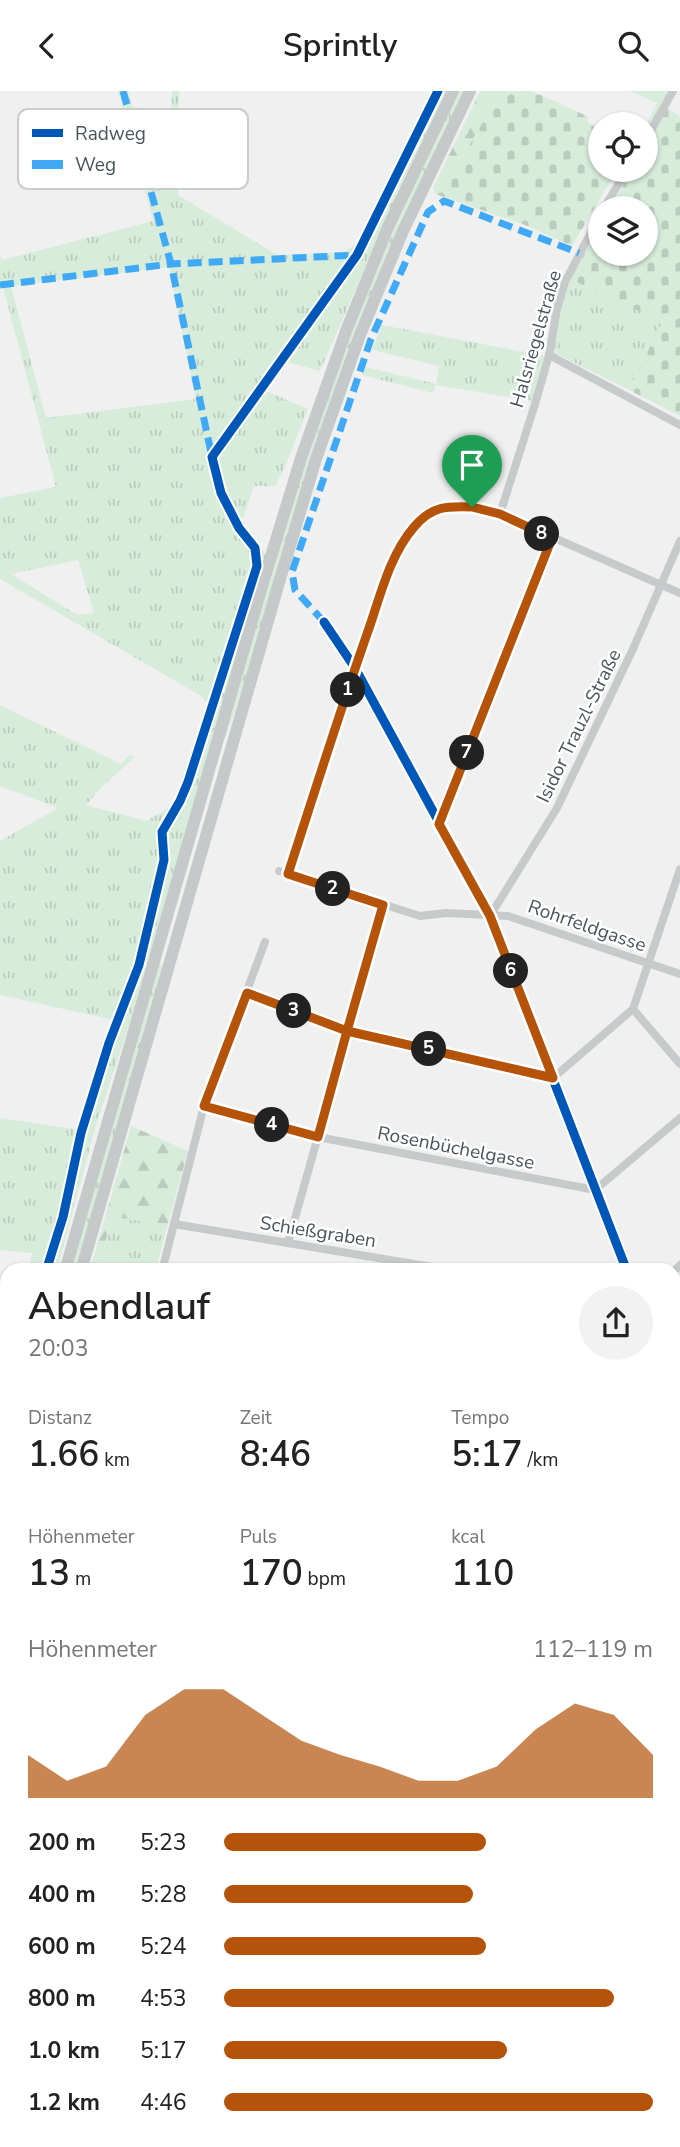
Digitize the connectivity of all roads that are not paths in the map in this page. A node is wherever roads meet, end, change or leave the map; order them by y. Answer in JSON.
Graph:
{"nodes":[{"id":1,"x":453,"y":91,"type":"edge"},
{"id":2,"x":470,"y":91,"type":"edge"},
{"id":3,"x":673,"y":91,"type":"edge"},
{"id":4,"x":658,"y":118,"type":"edge"},
{"id":5,"x":588,"y":238,"type":"edge"},
{"id":6,"x":549,"y":355,"type":"junction"},
{"id":7,"x":680,"y":425,"type":"edge"},
{"id":8,"x":500,"y":514,"type":"junction"},
{"id":9,"x":552,"y":538,"type":"junction"},
{"id":10,"x":680,"y":541,"type":"edge"},
{"id":11,"x":661,"y":585,"type":"junction"},
{"id":12,"x":680,"y":593,"type":"edge"},
{"id":13,"x":324,"y":622,"type":"dead end"},
{"id":14,"x":355,"y":668,"type":"junction"},
{"id":15,"x":439,"y":824,"type":"junction"},
{"id":16,"x":680,"y":869,"type":"edge"},
{"id":17,"x":383,"y":905,"type":"junction"},
{"id":18,"x":490,"y":916,"type":"junction"},
{"id":19,"x":265,"y":942,"type":"dead end"},
{"id":20,"x":649,"y":964,"type":"junction"},
{"id":21,"x":680,"y":974,"type":"edge"},
{"id":22,"x":247,"y":993,"type":"junction"},
{"id":23,"x":633,"y":1009,"type":"junction"},
{"id":24,"x":347,"y":1031,"type":"junction"},
{"id":25,"x":680,"y":1064,"type":"edge"},
{"id":26,"x":553,"y":1078,"type":"junction"},
{"id":27,"x":204,"y":1106,"type":"junction"},
{"id":28,"x":680,"y":1118,"type":"edge"},
{"id":29,"x":318,"y":1137,"type":"junction"},
{"id":30,"x":595,"y":1190,"type":"junction"},
{"id":31,"x":174,"y":1224,"type":"junction"},
{"id":32,"x":288,"y":1243,"type":"junction"},
{"id":33,"x":67,"y":1263,"type":"edge"},
{"id":34,"x":83,"y":1263,"type":"edge"},
{"id":35,"x":164,"y":1263,"type":"edge"},
{"id":36,"x":408,"y":1263,"type":"edge"},
{"id":37,"x":623,"y":1263,"type":"edge"}],
"edges":[{"from":1,"to":33,"type":"main road"},
{"from":2,"to":34,"type":"main road"},
{"from":3,"to":4,"type":"street"},
{"from":5,"to":6,"type":"street","name":"Halsriegelstraße"},
{"from":6,"to":7,"type":"street"},
{"from":6,"to":8,"type":"street","name":"Halsriegelstraße"},
{"from":8,"to":9,"type":"street"},
{"from":8,"to":14,"type":"street"},
{"from":9,"to":11,"type":"street"},
{"from":9,"to":15,"type":"street"},
{"from":10,"to":11,"type":"street","name":"Isidor Trauzl-Straße"},
{"from":11,"to":12,"type":"street"},
{"from":11,"to":18,"type":"street","name":"Isidor Trauzl-Straße"},
{"from":13,"to":14,"type":"street"},
{"from":14,"to":15,"type":"street"},
{"from":14,"to":17,"type":"street","name":"Rohrfeldgasse"},
{"from":15,"to":18,"type":"street"},
{"from":16,"to":20,"type":"street"},
{"from":17,"to":18,"type":"street","name":"Rohrfeldgasse"},
{"from":17,"to":24,"type":"street"},
{"from":18,"to":20,"type":"street","name":"Rohrfeldgasse"},
{"from":18,"to":26,"type":"street"},
{"from":19,"to":22,"type":"street"},
{"from":20,"to":21,"type":"street","name":"Rohrfeldgasse"},
{"from":20,"to":23,"type":"street"},
{"from":22,"to":24,"type":"street"},
{"from":22,"to":27,"type":"street"},
{"from":23,"to":25,"type":"street"},
{"from":23,"to":26,"type":"street"},
{"from":24,"to":26,"type":"street"},
{"from":24,"to":29,"type":"street"},
{"from":26,"to":30,"type":"street"},
{"from":27,"to":29,"type":"street","name":"Rosenbüchelgasse"},
{"from":27,"to":31,"type":"street"},
{"from":28,"to":30,"type":"street"},
{"from":29,"to":30,"type":"street","name":"Rosenbüchelgasse"},
{"from":29,"to":32,"type":"street"},
{"from":30,"to":37,"type":"street"},
{"from":31,"to":32,"type":"street","name":"Schießgraben"},
{"from":31,"to":35,"type":"street"},
{"from":32,"to":36,"type":"street","name":"Schießgraben"}]}
